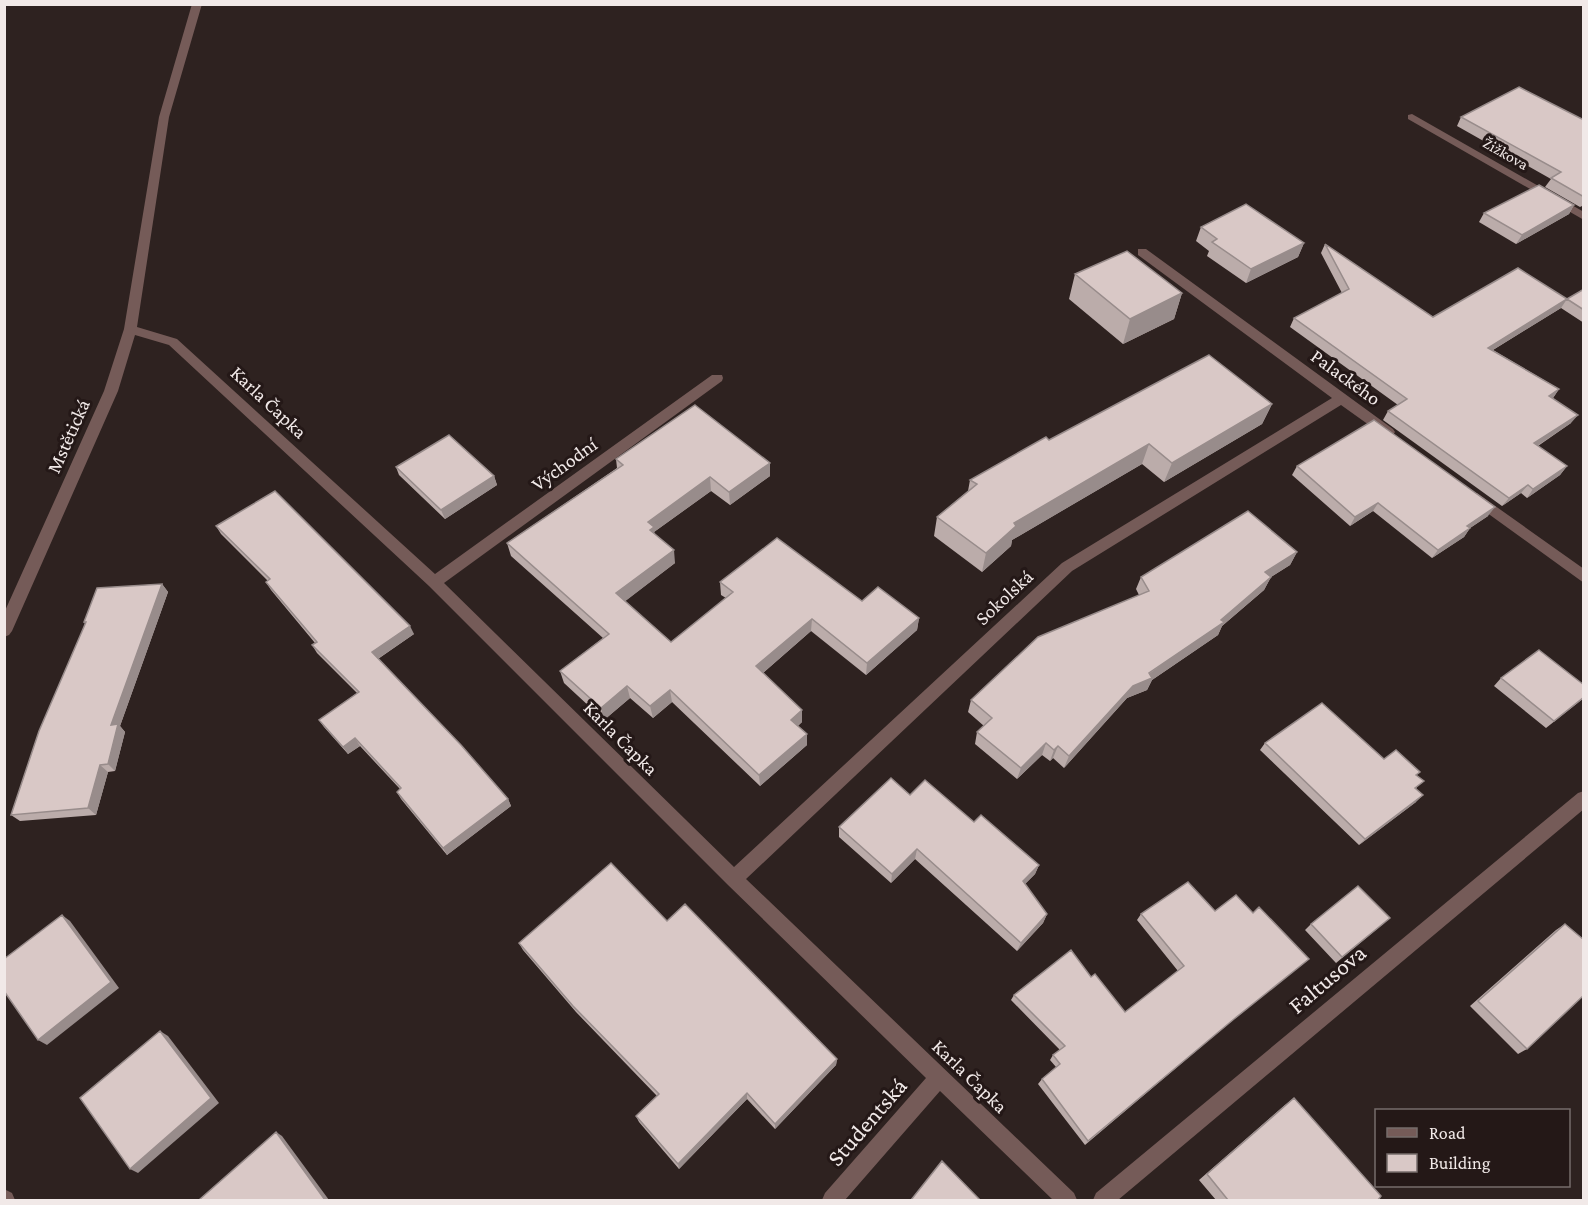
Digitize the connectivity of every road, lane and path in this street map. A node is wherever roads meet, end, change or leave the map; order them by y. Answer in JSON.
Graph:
{"nodes":[{"id":1,"x":197,"y":4,"type":"edge"},
{"id":2,"x":1412,"y":117,"type":"dead end"},
{"id":3,"x":1584,"y":217,"type":"edge"},
{"id":4,"x":1142,"y":252,"type":"dead end"},
{"id":5,"x":130,"y":329,"type":"junction"},
{"id":6,"x":717,"y":378,"type":"dead end"},
{"id":7,"x":1342,"y":398,"type":"junction"},
{"id":8,"x":1398,"y":439,"type":"edge"},
{"id":9,"x":1463,"y":487,"type":"edge"},
{"id":10,"x":1584,"y":577,"type":"edge"},
{"id":11,"x":434,"y":582,"type":"junction"},
{"id":12,"x":4,"y":631,"type":"edge"},
{"id":13,"x":1584,"y":798,"type":"edge"},
{"id":14,"x":734,"y":879,"type":"junction"},
{"id":15,"x":940,"y":1077,"type":"junction"},
{"id":16,"x":832,"y":1200,"type":"edge"},
{"id":17,"x":1067,"y":1200,"type":"edge"},
{"id":18,"x":1103,"y":1200,"type":"edge"}],
"edges":[{"from":1,"to":5,"type":"street","name":"Mstětická"},
{"from":2,"to":3,"type":"street","name":"Žižkova"},
{"from":4,"to":7,"type":"street","name":"Palackého"},
{"from":5,"to":11,"type":"street","name":"Karla Čapka"},
{"from":5,"to":12,"type":"street","name":"Mstětická"},
{"from":6,"to":11,"type":"street","name":"Východní"},
{"from":7,"to":8,"type":"street","name":"Palackého"},
{"from":7,"to":14,"type":"street","name":"Sokolská"},
{"from":9,"to":10,"type":"street"},
{"from":11,"to":14,"type":"street","name":"Karla Čapka"},
{"from":13,"to":18,"type":"street","name":"Faltusova"},
{"from":14,"to":15,"type":"street","name":"Karla Čapka"},
{"from":15,"to":16,"type":"street","name":"Studentská"},
{"from":15,"to":17,"type":"street","name":"Karla Čapka"}]}
